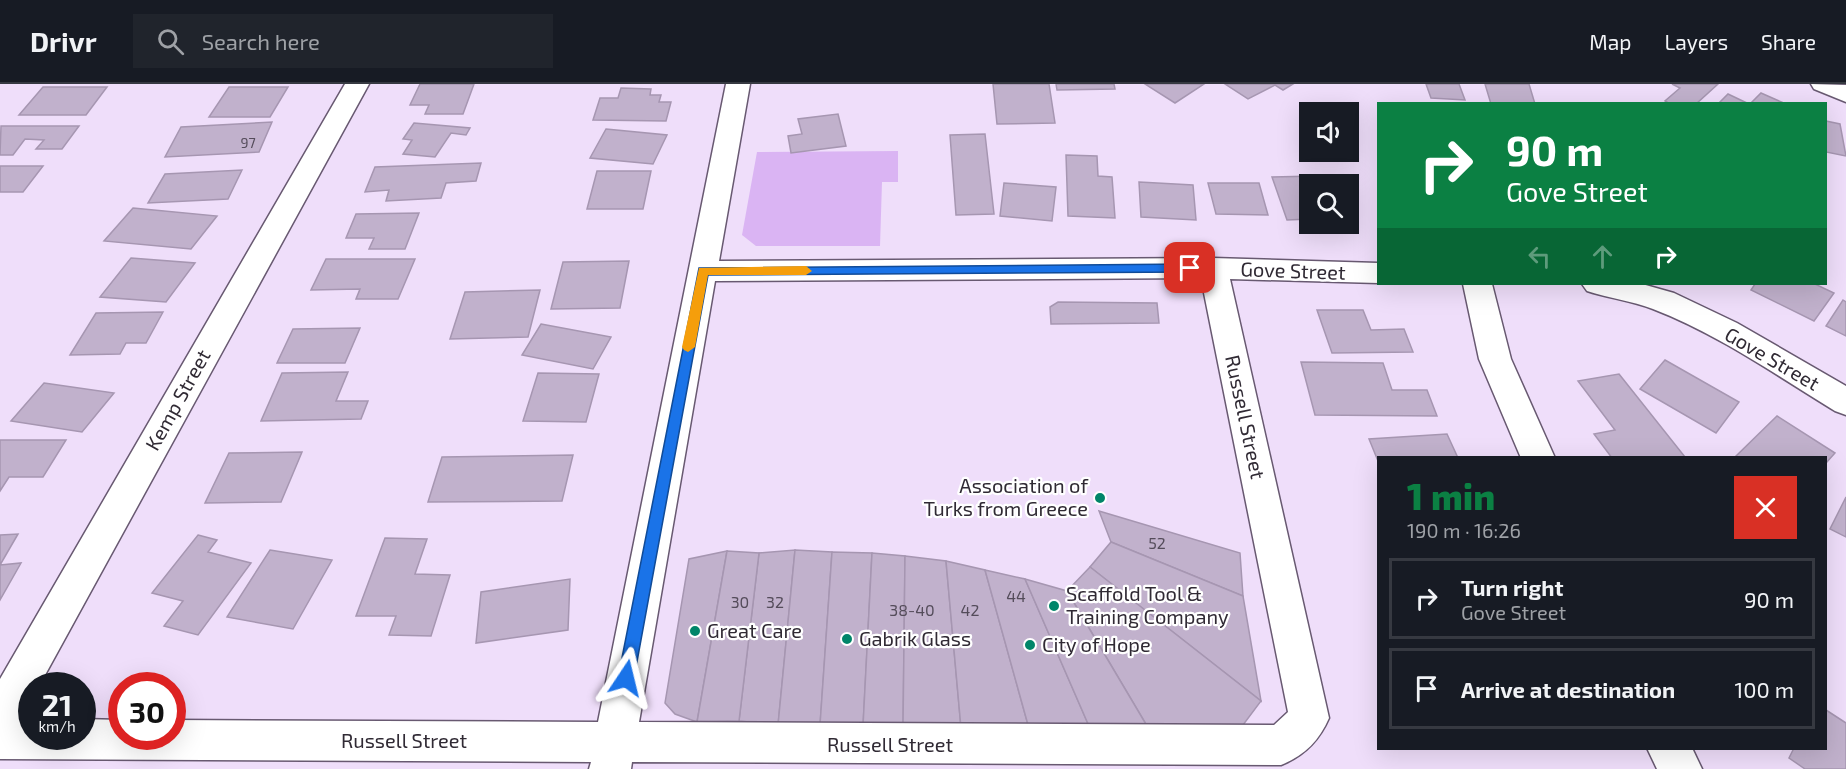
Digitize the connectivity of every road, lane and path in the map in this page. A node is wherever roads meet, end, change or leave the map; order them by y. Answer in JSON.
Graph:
{"nodes":[{"id":1,"x":357,"y":84,"type":"edge"},
{"id":2,"x":738,"y":84,"type":"edge"},
{"id":3,"x":1823,"y":84,"type":"edge"},
{"id":4,"x":1846,"y":94,"type":"edge"},
{"id":5,"x":1213,"y":268,"type":"junction"},
{"id":6,"x":703,"y":271,"type":"junction"},
{"id":7,"x":1377,"y":273,"type":"edge"},
{"id":8,"x":1477,"y":285,"type":"edge"},
{"id":9,"x":1604,"y":285,"type":"edge"},
{"id":10,"x":1846,"y":402,"type":"edge"},
{"id":11,"x":1537,"y":456,"type":"edge"},
{"id":12,"x":0,"y":717,"type":"edge"},
{"id":13,"x":0,"y":739,"type":"edge"},
{"id":14,"x":1668,"y":750,"type":"edge"},
{"id":15,"x":612,"y":756,"type":"edge"},
{"id":16,"x":1681,"y":769,"type":"edge"}],
"edges":[{"from":1,"to":12,"type":"street","name":"Kemp Street"},
{"from":2,"to":6,"type":"street"},
{"from":3,"to":4,"type":"street"},
{"from":5,"to":6,"type":"street","name":"Gove Street"},
{"from":5,"to":7,"type":"street","name":"Gove Street"},
{"from":5,"to":15,"type":"street","name":"Russell Street"},
{"from":6,"to":15,"type":"street"},
{"from":8,"to":11,"type":"street"},
{"from":9,"to":10,"type":"street","name":"Gove Street"},
{"from":13,"to":15,"type":"street","name":"Russell Street"},
{"from":14,"to":16,"type":"street"}]}
